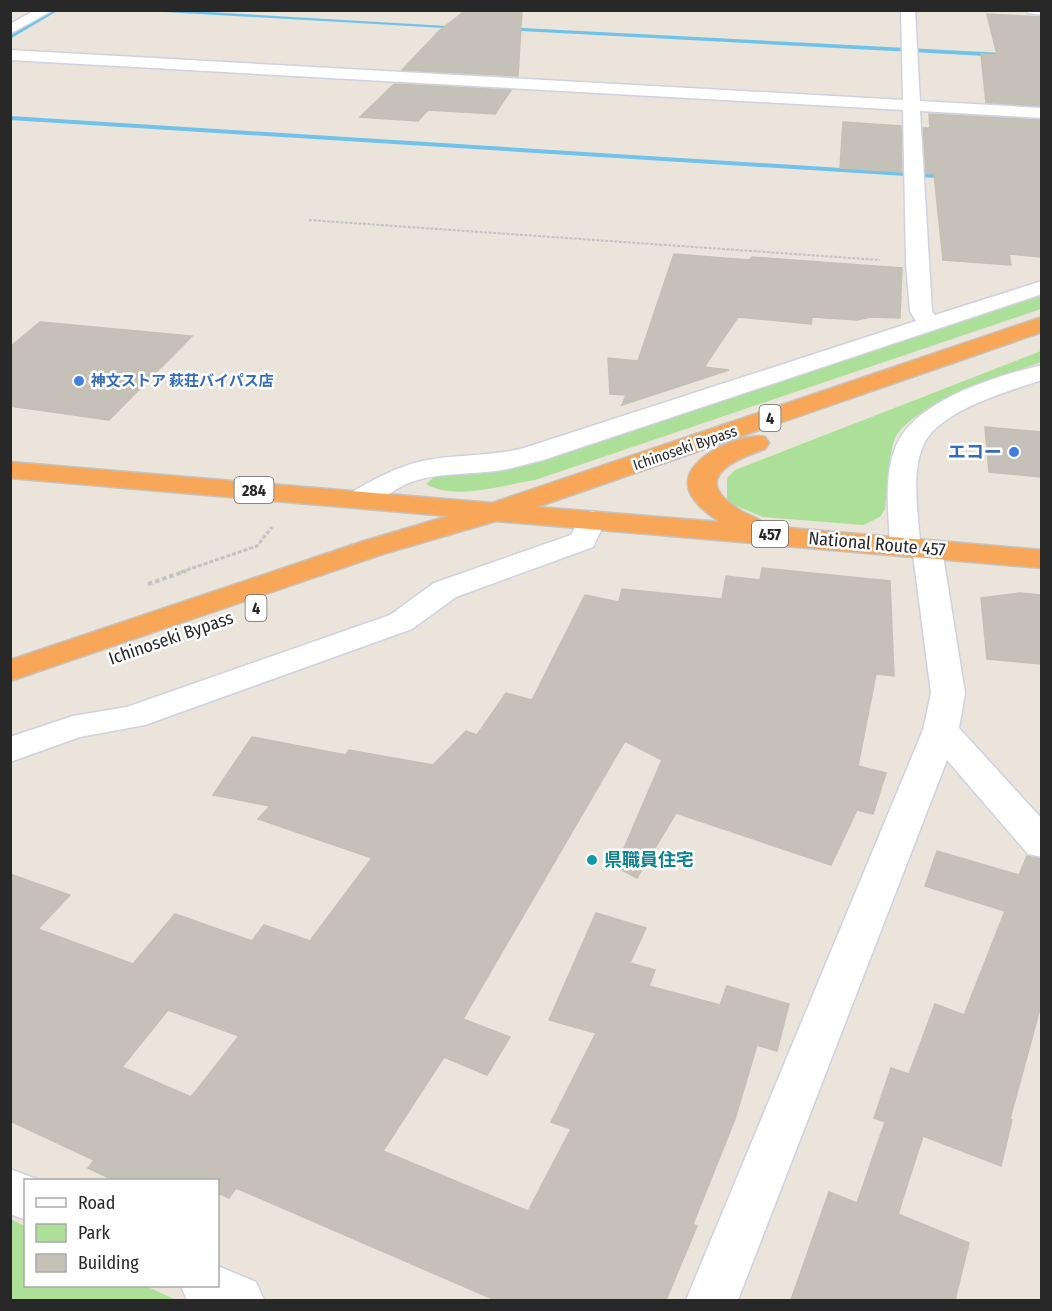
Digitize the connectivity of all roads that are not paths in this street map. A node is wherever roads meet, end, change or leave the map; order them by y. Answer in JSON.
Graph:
{"nodes":[{"id":1,"x":46,"y":10,"type":"edge"},
{"id":2,"x":908,"y":10,"type":"edge"},
{"id":3,"x":1033,"y":10,"type":"edge"},
{"id":4,"x":1041,"y":11,"type":"edge"},
{"id":5,"x":10,"y":30,"type":"edge"},
{"id":6,"x":10,"y":55,"type":"edge"},
{"id":7,"x":912,"y":105,"type":"junction"},
{"id":8,"x":1041,"y":113,"type":"edge"},
{"id":9,"x":1041,"y":287,"type":"edge"},
{"id":10,"x":929,"y":324,"type":"junction"},
{"id":11,"x":1041,"y":324,"type":"edge"},
{"id":12,"x":1041,"y":336,"type":"edge"},
{"id":13,"x":1041,"y":372,"type":"edge"},
{"id":14,"x":10,"y":470,"type":"edge"},
{"id":15,"x":360,"y":499,"type":"junction"},
{"id":16,"x":497,"y":511,"type":"junction"},
{"id":17,"x":592,"y":520,"type":"junction"},
{"id":18,"x":770,"y":534,"type":"junction"},
{"id":19,"x":916,"y":548,"type":"junction"},
{"id":20,"x":1041,"y":559,"type":"edge"},
{"id":21,"x":10,"y":671,"type":"edge"},
{"id":22,"x":10,"y":693,"type":"edge"},
{"id":23,"x":941,"y":730,"type":"junction"},
{"id":24,"x":10,"y":750,"type":"edge"},
{"id":25,"x":1041,"y":844,"type":"edge"},
{"id":26,"x":10,"y":1191,"type":"edge"},
{"id":27,"x":24,"y":1197,"type":"edge"},
{"id":28,"x":209,"y":1287,"type":"edge"},
{"id":29,"x":238,"y":1300,"type":"edge"},
{"id":30,"x":712,"y":1300,"type":"edge"}],
"edges":[{"from":1,"to":5,"type":"street"},
{"from":2,"to":7,"type":"street"},
{"from":3,"to":4,"type":"street"},
{"from":6,"to":7,"type":"street"},
{"from":7,"to":8,"type":"street"},
{"from":7,"to":10,"type":"street"},
{"from":9,"to":10,"type":"street"},
{"from":10,"to":15,"type":"street"},
{"from":11,"to":16,"type":"highway","name":"Ichinoseki Bypass","number":"4"},
{"from":12,"to":18,"type":"highway"},
{"from":13,"to":19,"type":"street"},
{"from":14,"to":15,"type":"highway","number":"284"},
{"from":15,"to":16,"type":"highway","number":"284"},
{"from":16,"to":17,"type":"highway","name":"National Route 457","number":"457"},
{"from":16,"to":21,"type":"highway","name":"Ichinoseki Bypass","number":"4"},
{"from":16,"to":22,"type":"highway","name":"Ichinoseki Bypass","number":"4"},
{"from":17,"to":18,"type":"highway","name":"National Route 457","number":"457"},
{"from":17,"to":24,"type":"street"},
{"from":18,"to":19,"type":"highway","name":"National Route 457","number":"457"},
{"from":19,"to":20,"type":"highway","name":"National Route 457","number":"457"},
{"from":19,"to":23,"type":"street"},
{"from":23,"to":25,"type":"street"},
{"from":23,"to":30,"type":"street"},
{"from":26,"to":27,"type":"street"},
{"from":28,"to":29,"type":"street"}]}
